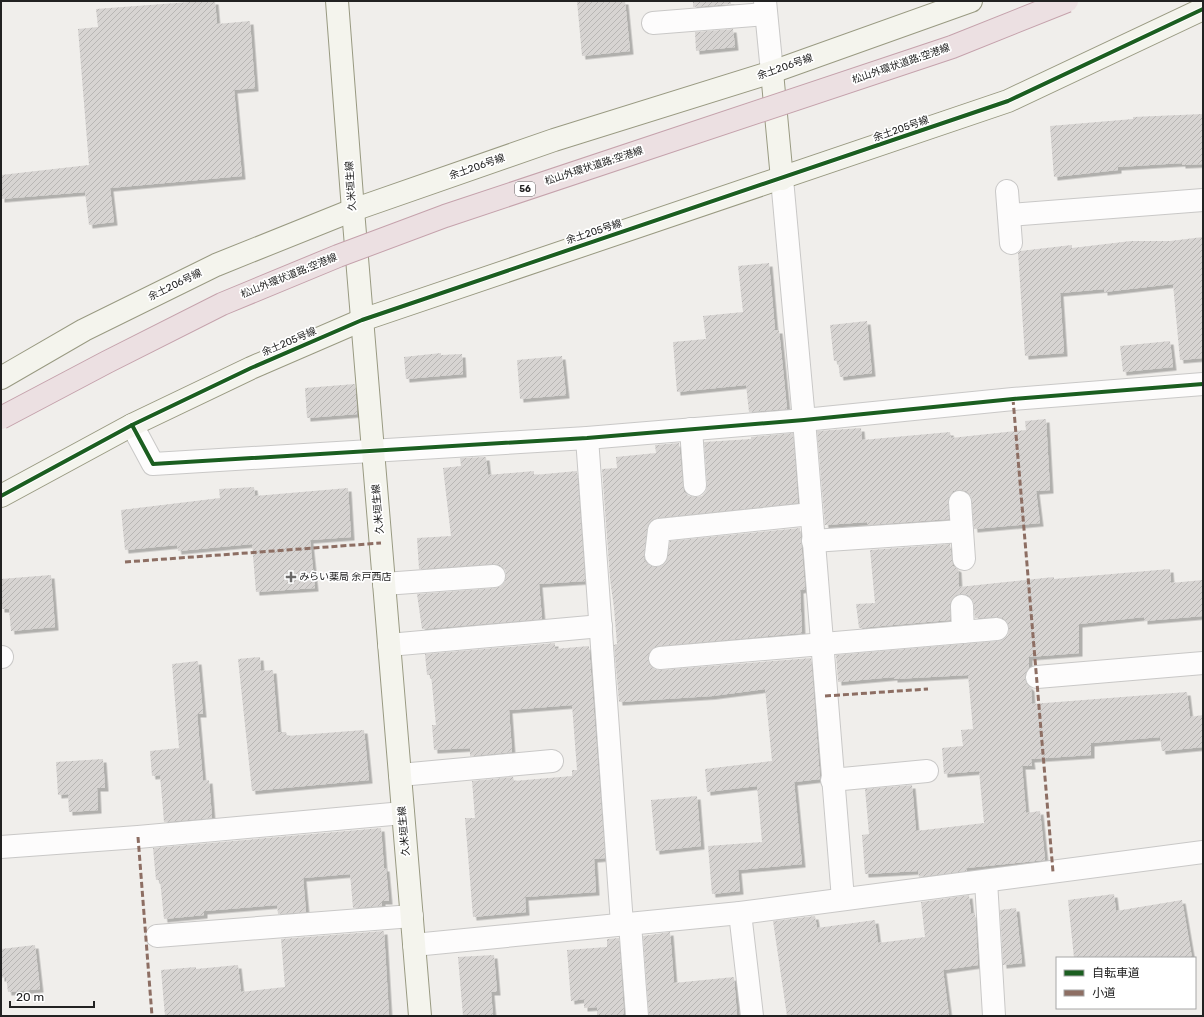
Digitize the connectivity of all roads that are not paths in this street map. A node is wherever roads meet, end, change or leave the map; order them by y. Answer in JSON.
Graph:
{"nodes":[{"id":1,"x":337,"y":1,"type":"edge"},
{"id":2,"x":972,"y":1,"type":"edge"},
{"id":3,"x":1067,"y":1,"type":"edge"},
{"id":4,"x":766,"y":8,"type":"edge"},
{"id":5,"x":1203,"y":9,"type":"edge"},
{"id":6,"x":653,"y":22,"type":"dead end"},
{"id":7,"x":772,"y":72,"type":"junction"},
{"id":8,"x":782,"y":179,"type":"junction"},
{"id":9,"x":1007,"y":191,"type":"dead end"},
{"id":10,"x":1203,"y":200,"type":"edge"},
{"id":11,"x":353,"y":210,"type":"junction"},
{"id":12,"x":1009,"y":215,"type":"junction"},
{"id":13,"x":1011,"y":243,"type":"dead end"},
{"id":14,"x":362,"y":320,"type":"junction"},
{"id":15,"x":1,"y":378,"type":"edge"},
{"id":16,"x":1203,"y":384,"type":"edge"},
{"id":17,"x":1,"y":418,"type":"edge"},
{"id":18,"x":804,"y":420,"type":"junction"},
{"id":19,"x":132,"y":425,"type":"junction"},
{"id":20,"x":691,"y":429,"type":"junction"},
{"id":21,"x":587,"y":438,"type":"junction"},
{"id":22,"x":373,"y":450,"type":"junction"},
{"id":23,"x":695,"y":485,"type":"dead end"},
{"id":24,"x":1,"y":496,"type":"edge"},
{"id":25,"x":960,"y":502,"type":"dead end"},
{"id":26,"x":810,"y":514,"type":"junction"},
{"id":27,"x":962,"y":531,"type":"junction"},
{"id":28,"x":813,"y":542,"type":"junction"},
{"id":29,"x":656,"y":555,"type":"dead end"},
{"id":30,"x":964,"y":559,"type":"dead end"},
{"id":31,"x":494,"y":576,"type":"dead end"},
{"id":32,"x":384,"y":584,"type":"junction"},
{"id":33,"x":962,"y":606,"type":"dead end"},
{"id":34,"x":601,"y":626,"type":"junction"},
{"id":35,"x":997,"y":630,"type":"dead end"},
{"id":36,"x":963,"y":632,"type":"junction"},
{"id":37,"x":820,"y":643,"type":"junction"},
{"id":38,"x":389,"y":645,"type":"junction"},
{"id":39,"x":660,"y":658,"type":"dead end"},
{"id":40,"x":1203,"y":663,"type":"edge"},
{"id":41,"x":1037,"y":677,"type":"dead end"},
{"id":42,"x":552,"y":762,"type":"dead end"},
{"id":43,"x":928,"y":770,"type":"dead end"},
{"id":44,"x":400,"y":775,"type":"junction"},
{"id":45,"x":832,"y":780,"type":"junction"},
{"id":46,"x":403,"y":813,"type":"junction"},
{"id":47,"x":1,"y":847,"type":"edge"},
{"id":48,"x":1203,"y":852,"type":"edge"},
{"id":49,"x":986,"y":881,"type":"junction"},
{"id":50,"x":843,"y":900,"type":"junction"},
{"id":51,"x":740,"y":913,"type":"junction"},
{"id":52,"x":412,"y":916,"type":"junction"},
{"id":53,"x":626,"y":924,"type":"junction"},
{"id":54,"x":157,"y":936,"type":"dead end"},
{"id":55,"x":414,"y":945,"type":"junction"},
{"id":56,"x":420,"y":1016,"type":"edge"},
{"id":57,"x":637,"y":1016,"type":"edge"},
{"id":58,"x":752,"y":1016,"type":"edge"},
{"id":59,"x":994,"y":1016,"type":"edge"}],
"edges":[{"from":1,"to":11,"type":"street","name":"久米垣生線"},
{"from":2,"to":7,"type":"street","name":"余土206号線"},
{"from":3,"to":17,"type":"highway","name":"松山外環状道路;空港線","number":"56","bridge":true},
{"from":4,"to":6,"type":"street"},
{"from":4,"to":7,"type":"street"},
{"from":5,"to":8,"type":"street","name":"余土205号線"},
{"from":7,"to":8,"type":"street"},
{"from":7,"to":11,"type":"street","name":"余土206号線"},
{"from":8,"to":14,"type":"street","name":"余土205号線"},
{"from":8,"to":18,"type":"street"},
{"from":9,"to":12,"type":"street"},
{"from":10,"to":12,"type":"street"},
{"from":11,"to":14,"type":"street","name":"久米垣生線"},
{"from":11,"to":15,"type":"street","name":"余土206号線"},
{"from":12,"to":13,"type":"street"},
{"from":14,"to":19,"type":"street","name":"余土205号線"},
{"from":14,"to":22,"type":"street","name":"久米垣生線"},
{"from":16,"to":18,"type":"street"},
{"from":18,"to":20,"type":"street"},
{"from":18,"to":26,"type":"street"},
{"from":19,"to":22,"type":"street"},
{"from":19,"to":24,"type":"street","name":"余土205号線"},
{"from":20,"to":21,"type":"street"},
{"from":20,"to":23,"type":"street"},
{"from":21,"to":22,"type":"street"},
{"from":21,"to":34,"type":"street"},
{"from":22,"to":32,"type":"street","name":"久米垣生線"},
{"from":25,"to":27,"type":"street"},
{"from":26,"to":28,"type":"street"},
{"from":26,"to":29,"type":"street"},
{"from":27,"to":28,"type":"street"},
{"from":27,"to":30,"type":"street"},
{"from":28,"to":37,"type":"street"},
{"from":31,"to":32,"type":"street"},
{"from":32,"to":38,"type":"street","name":"久米垣生線"},
{"from":33,"to":36,"type":"street"},
{"from":34,"to":38,"type":"street"},
{"from":34,"to":53,"type":"street"},
{"from":35,"to":36,"type":"street"},
{"from":36,"to":37,"type":"street"},
{"from":37,"to":39,"type":"street"},
{"from":37,"to":45,"type":"street"},
{"from":38,"to":44,"type":"street","name":"久米垣生線"},
{"from":40,"to":41,"type":"street"},
{"from":42,"to":44,"type":"street"},
{"from":43,"to":45,"type":"street"},
{"from":44,"to":46,"type":"street","name":"久米垣生線"},
{"from":45,"to":50,"type":"street"},
{"from":46,"to":47,"type":"street"},
{"from":46,"to":52,"type":"street","name":"久米垣生線"},
{"from":48,"to":49,"type":"street"},
{"from":49,"to":50,"type":"street"},
{"from":49,"to":59,"type":"street"},
{"from":50,"to":51,"type":"street"},
{"from":51,"to":53,"type":"street"},
{"from":51,"to":58,"type":"street"},
{"from":52,"to":54,"type":"street"},
{"from":52,"to":55,"type":"street","name":"久米垣生線"},
{"from":53,"to":55,"type":"street"},
{"from":53,"to":57,"type":"street"},
{"from":55,"to":56,"type":"street","name":"久米垣生線"}]}
